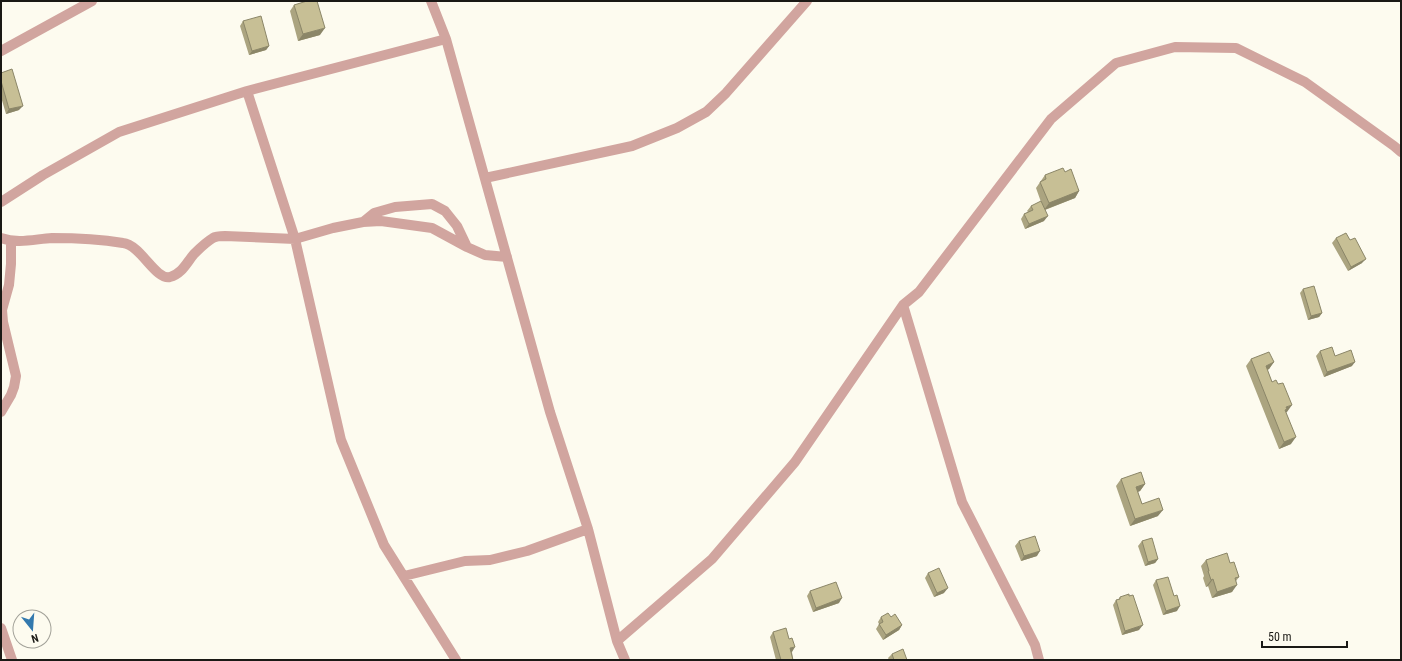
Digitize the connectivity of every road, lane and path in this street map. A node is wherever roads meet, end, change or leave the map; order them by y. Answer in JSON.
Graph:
{"nodes":[{"id":1,"x":92,"y":1,"type":"edge"},
{"id":2,"x":431,"y":1,"type":"edge"},
{"id":3,"x":807,"y":1,"type":"edge"},
{"id":4,"x":446,"y":39,"type":"junction"},
{"id":5,"x":1,"y":51,"type":"edge"},
{"id":6,"x":247,"y":91,"type":"junction"},
{"id":7,"x":1401,"y":152,"type":"edge"},
{"id":8,"x":485,"y":178,"type":"junction"},
{"id":9,"x":1,"y":202,"type":"edge"},
{"id":10,"x":363,"y":222,"type":"junction"},
{"id":11,"x":1,"y":238,"type":"edge"},
{"id":12,"x":295,"y":239,"type":"junction"},
{"id":13,"x":11,"y":241,"type":"junction"},
{"id":14,"x":467,"y":247,"type":"junction"},
{"id":15,"x":507,"y":257,"type":"junction"},
{"id":16,"x":903,"y":305,"type":"junction"},
{"id":17,"x":1,"y":412,"type":"edge"},
{"id":18,"x":588,"y":529,"type":"junction"},
{"id":19,"x":404,"y":576,"type":"junction"},
{"id":20,"x":1,"y":628,"type":"edge"},
{"id":21,"x":617,"y":641,"type":"junction"},
{"id":22,"x":12,"y":660,"type":"edge"},
{"id":23,"x":456,"y":660,"type":"edge"},
{"id":24,"x":625,"y":660,"type":"edge"},
{"id":25,"x":1039,"y":660,"type":"edge"}],
"edges":[{"from":1,"to":5,"type":"street"},
{"from":2,"to":4,"type":"street"},
{"from":3,"to":8,"type":"street"},
{"from":4,"to":6,"type":"street"},
{"from":4,"to":8,"type":"street"},
{"from":6,"to":9,"type":"street"},
{"from":6,"to":12,"type":"street"},
{"from":7,"to":16,"type":"street"},
{"from":8,"to":15,"type":"street"},
{"from":10,"to":12,"type":"street"},
{"from":10,"to":14,"type":"street"},
{"from":10,"to":14,"type":"street"},
{"from":11,"to":13,"type":"street"},
{"from":12,"to":13,"type":"street"},
{"from":12,"to":19,"type":"street"},
{"from":13,"to":17,"type":"street"},
{"from":14,"to":15,"type":"street"},
{"from":15,"to":18,"type":"street"},
{"from":16,"to":21,"type":"street"},
{"from":16,"to":25,"type":"street"},
{"from":18,"to":19,"type":"street"},
{"from":18,"to":21,"type":"street"},
{"from":19,"to":23,"type":"street"},
{"from":20,"to":22,"type":"street"},
{"from":21,"to":24,"type":"street"}]}
